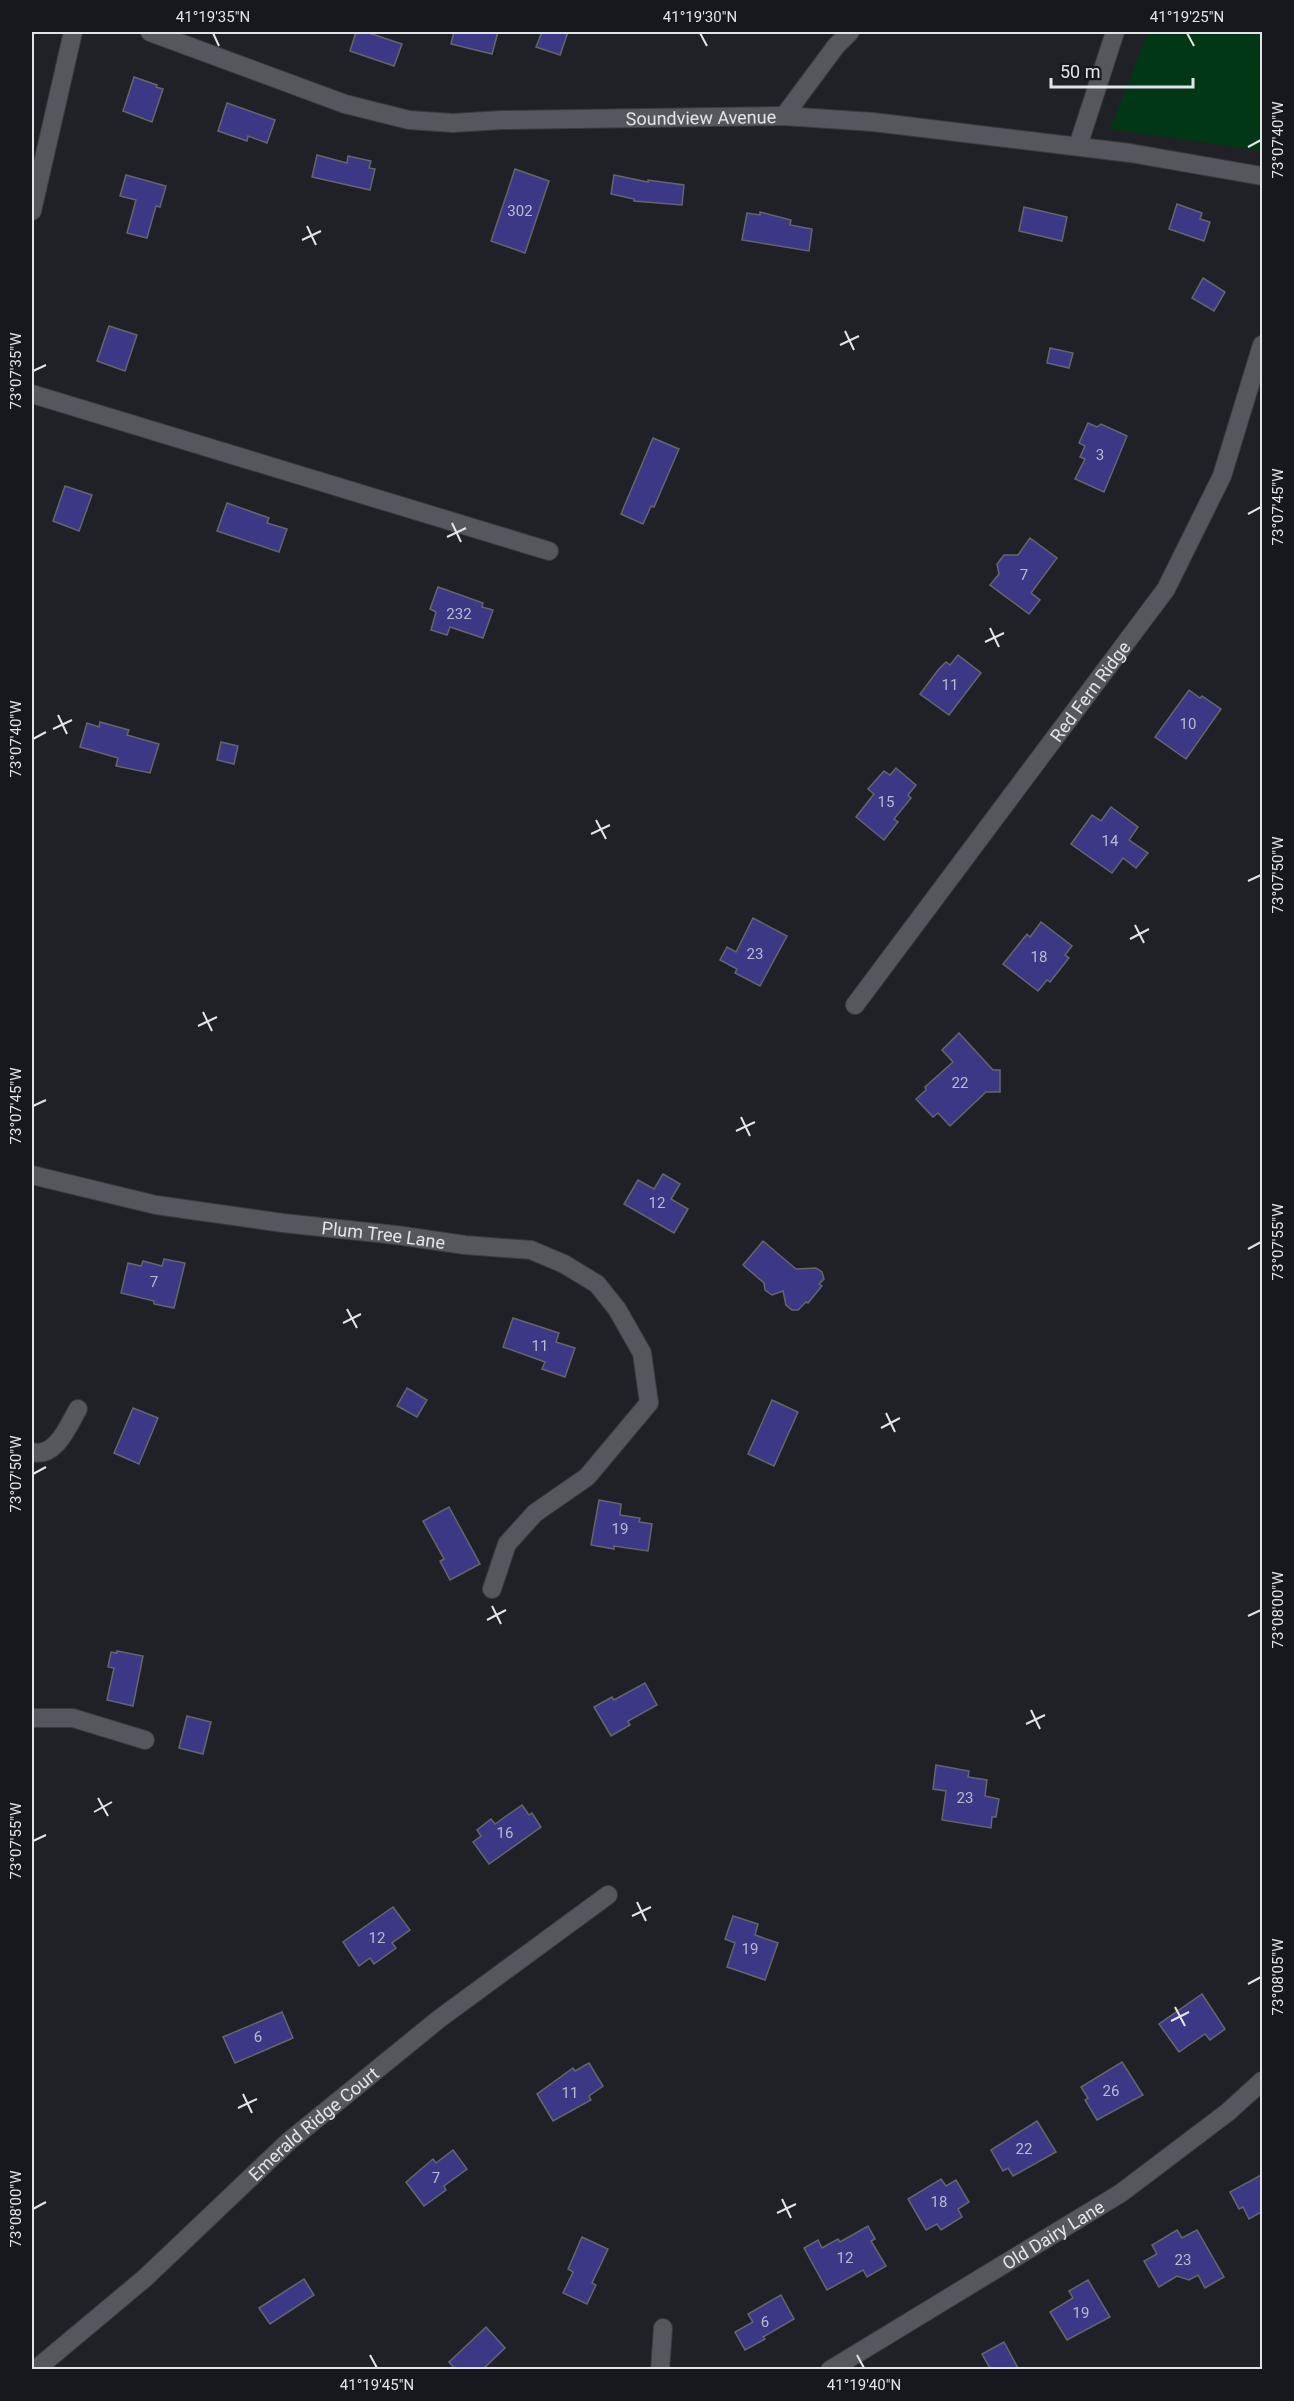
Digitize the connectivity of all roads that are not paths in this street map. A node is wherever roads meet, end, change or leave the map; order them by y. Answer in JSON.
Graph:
{"nodes":[{"id":1,"x":73,"y":32,"type":"edge"},
{"id":2,"x":150,"y":32,"type":"edge"},
{"id":3,"x":850,"y":32,"type":"edge"},
{"id":4,"x":1115,"y":32,"type":"edge"},
{"id":5,"x":784,"y":116,"type":"junction"},
{"id":6,"x":1078,"y":146,"type":"junction"},
{"id":7,"x":36,"y":170,"type":"edge"},
{"id":8,"x":1263,"y":176,"type":"edge"},
{"id":9,"x":32,"y":211,"type":"edge"},
{"id":10,"x":1263,"y":345,"type":"edge"},
{"id":11,"x":32,"y":394,"type":"edge"},
{"id":12,"x":549,"y":551,"type":"dead end"},
{"id":13,"x":855,"y":1005,"type":"dead end"},
{"id":14,"x":32,"y":1175,"type":"edge"},
{"id":15,"x":78,"y":1409,"type":"dead end"},
{"id":16,"x":32,"y":1452,"type":"edge"},
{"id":17,"x":492,"y":1589,"type":"dead end"},
{"id":18,"x":32,"y":1718,"type":"edge"},
{"id":19,"x":145,"y":1740,"type":"dead end"},
{"id":20,"x":608,"y":1895,"type":"dead end"},
{"id":21,"x":1263,"y":2081,"type":"edge"},
{"id":22,"x":663,"y":2328,"type":"dead end"},
{"id":23,"x":35,"y":2370,"type":"edge"},
{"id":24,"x":660,"y":2370,"type":"edge"},
{"id":25,"x":830,"y":2370,"type":"edge"}],
"edges":[{"from":1,"to":7,"type":"street"},
{"from":2,"to":5,"type":"street","name":"Soundview Avenue"},
{"from":3,"to":5,"type":"street"},
{"from":4,"to":6,"type":"street"},
{"from":5,"to":6,"type":"street","name":"Soundview Avenue"},
{"from":6,"to":8,"type":"street","name":"Soundview Avenue"},
{"from":7,"to":9,"type":"street"},
{"from":10,"to":13,"type":"street","name":"Red Fern Ridge"},
{"from":11,"to":12,"type":"street"},
{"from":14,"to":17,"type":"street","name":"Plum Tree Lane"},
{"from":15,"to":16,"type":"street"},
{"from":18,"to":19,"type":"street"},
{"from":20,"to":23,"type":"street","name":"Emerald Ridge Court"},
{"from":21,"to":25,"type":"street","name":"Old Dairy Lane"},
{"from":22,"to":24,"type":"street"}]}
